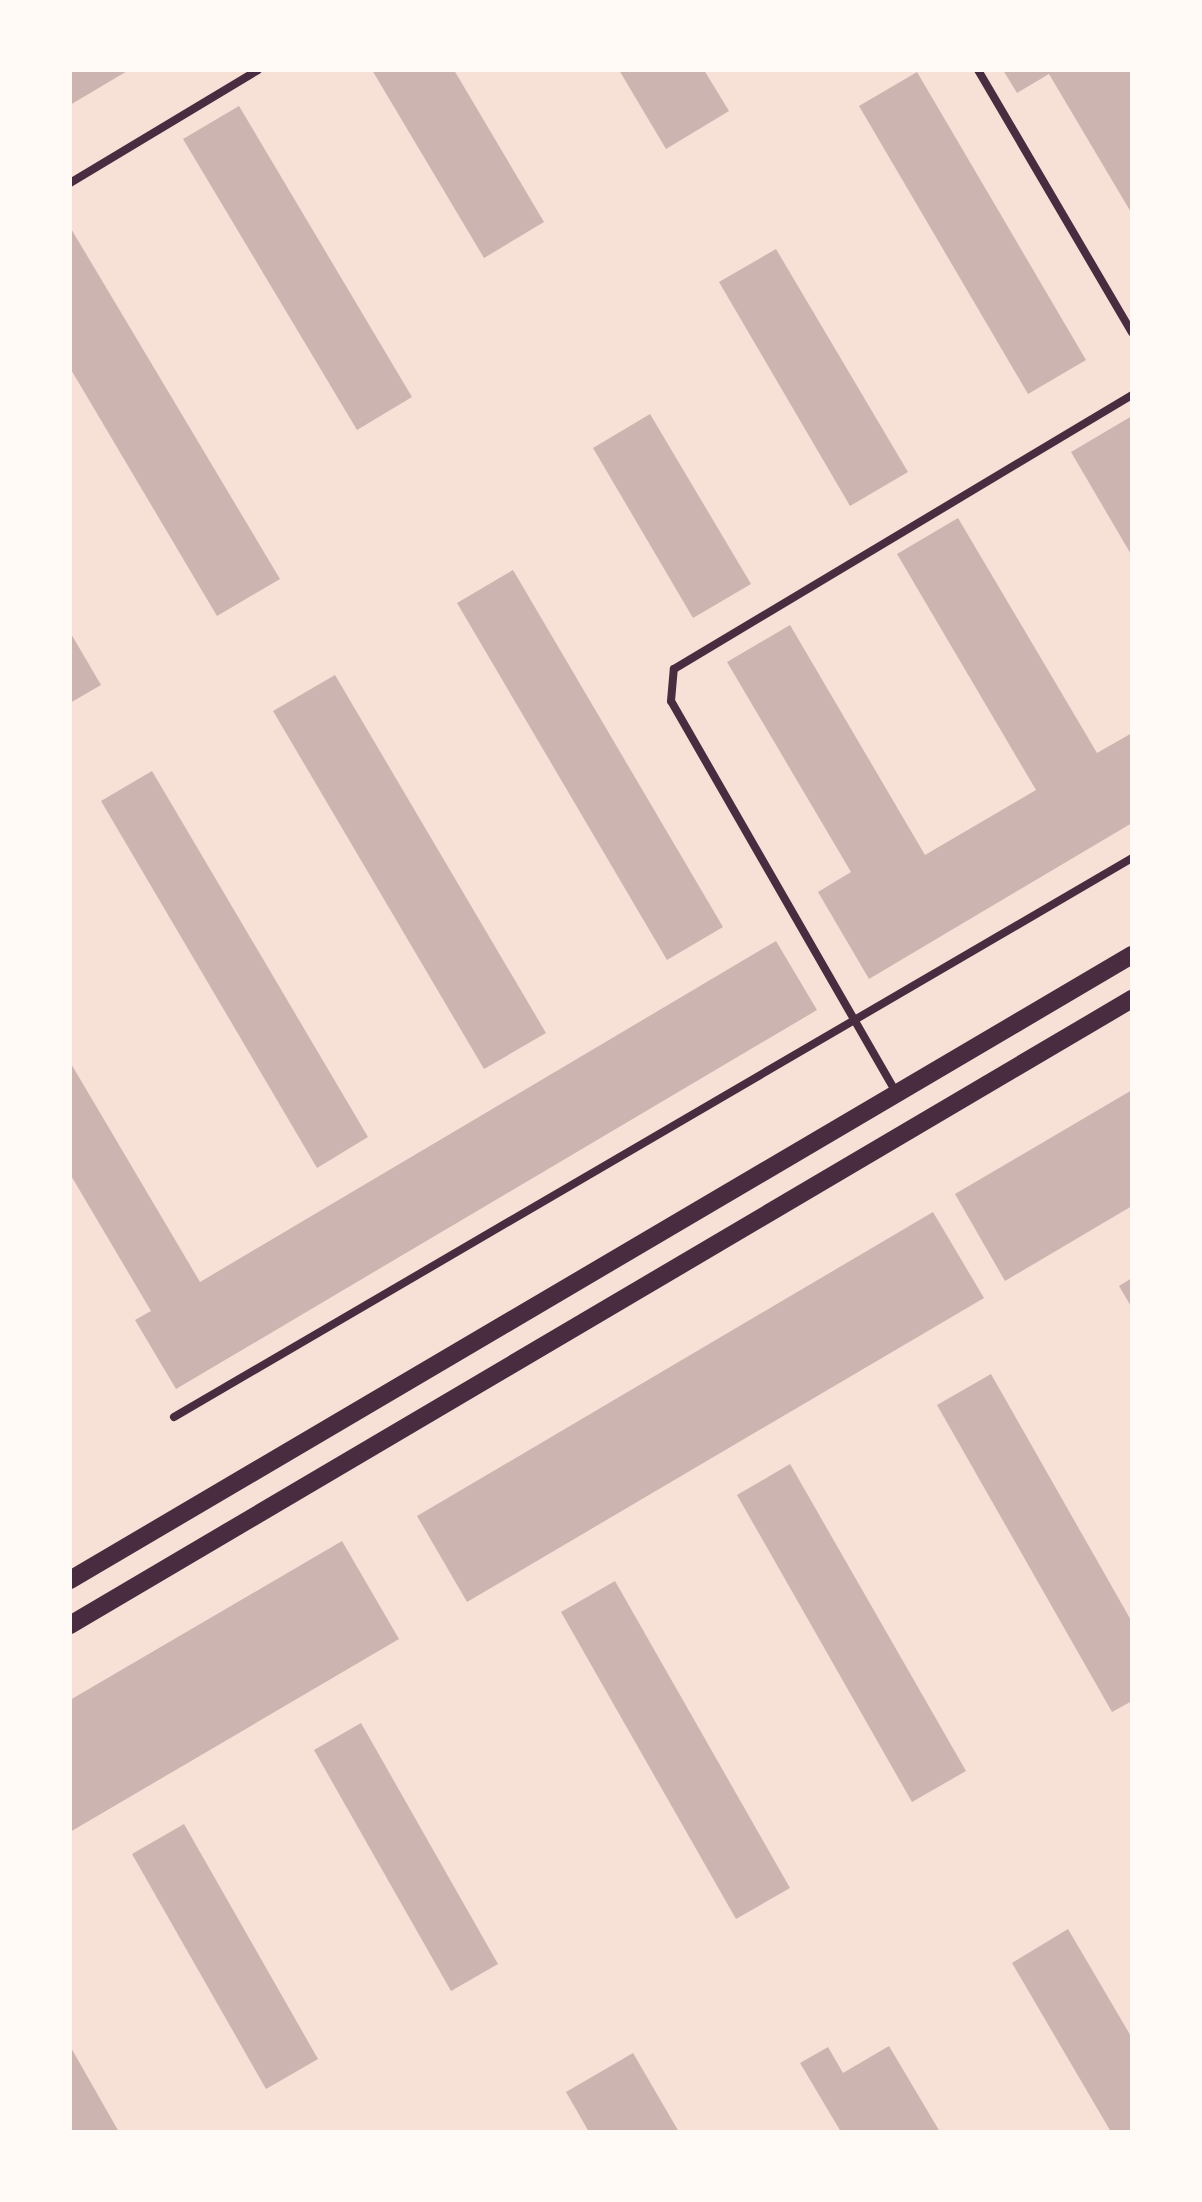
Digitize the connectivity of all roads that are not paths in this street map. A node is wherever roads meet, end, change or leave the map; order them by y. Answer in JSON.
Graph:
{"nodes":[{"id":1,"x":258,"y":70,"type":"edge"},
{"id":2,"x":978,"y":70,"type":"edge"},
{"id":3,"x":70,"y":182,"type":"edge"},
{"id":4,"x":1132,"y":332,"type":"edge"},
{"id":5,"x":1132,"y":395,"type":"edge"},
{"id":6,"x":1132,"y":858,"type":"edge"},
{"id":7,"x":1132,"y":955,"type":"edge"},
{"id":8,"x":1132,"y":999,"type":"edge"},
{"id":9,"x":857,"y":1022,"type":"junction"},
{"id":10,"x":898,"y":1094,"type":"junction"},
{"id":11,"x":174,"y":1417,"type":"dead end"},
{"id":12,"x":70,"y":1580,"type":"edge"},
{"id":13,"x":70,"y":1624,"type":"edge"}],
"edges":[{"from":1,"to":3,"type":"lane"},
{"from":2,"to":4,"type":"lane"},
{"from":5,"to":9,"type":"lane"},
{"from":6,"to":9,"type":"lane"},
{"from":7,"to":10,"type":"street"},
{"from":8,"to":13,"type":"street"},
{"from":9,"to":10,"type":"lane"},
{"from":9,"to":11,"type":"lane"},
{"from":10,"to":12,"type":"street"}]}
